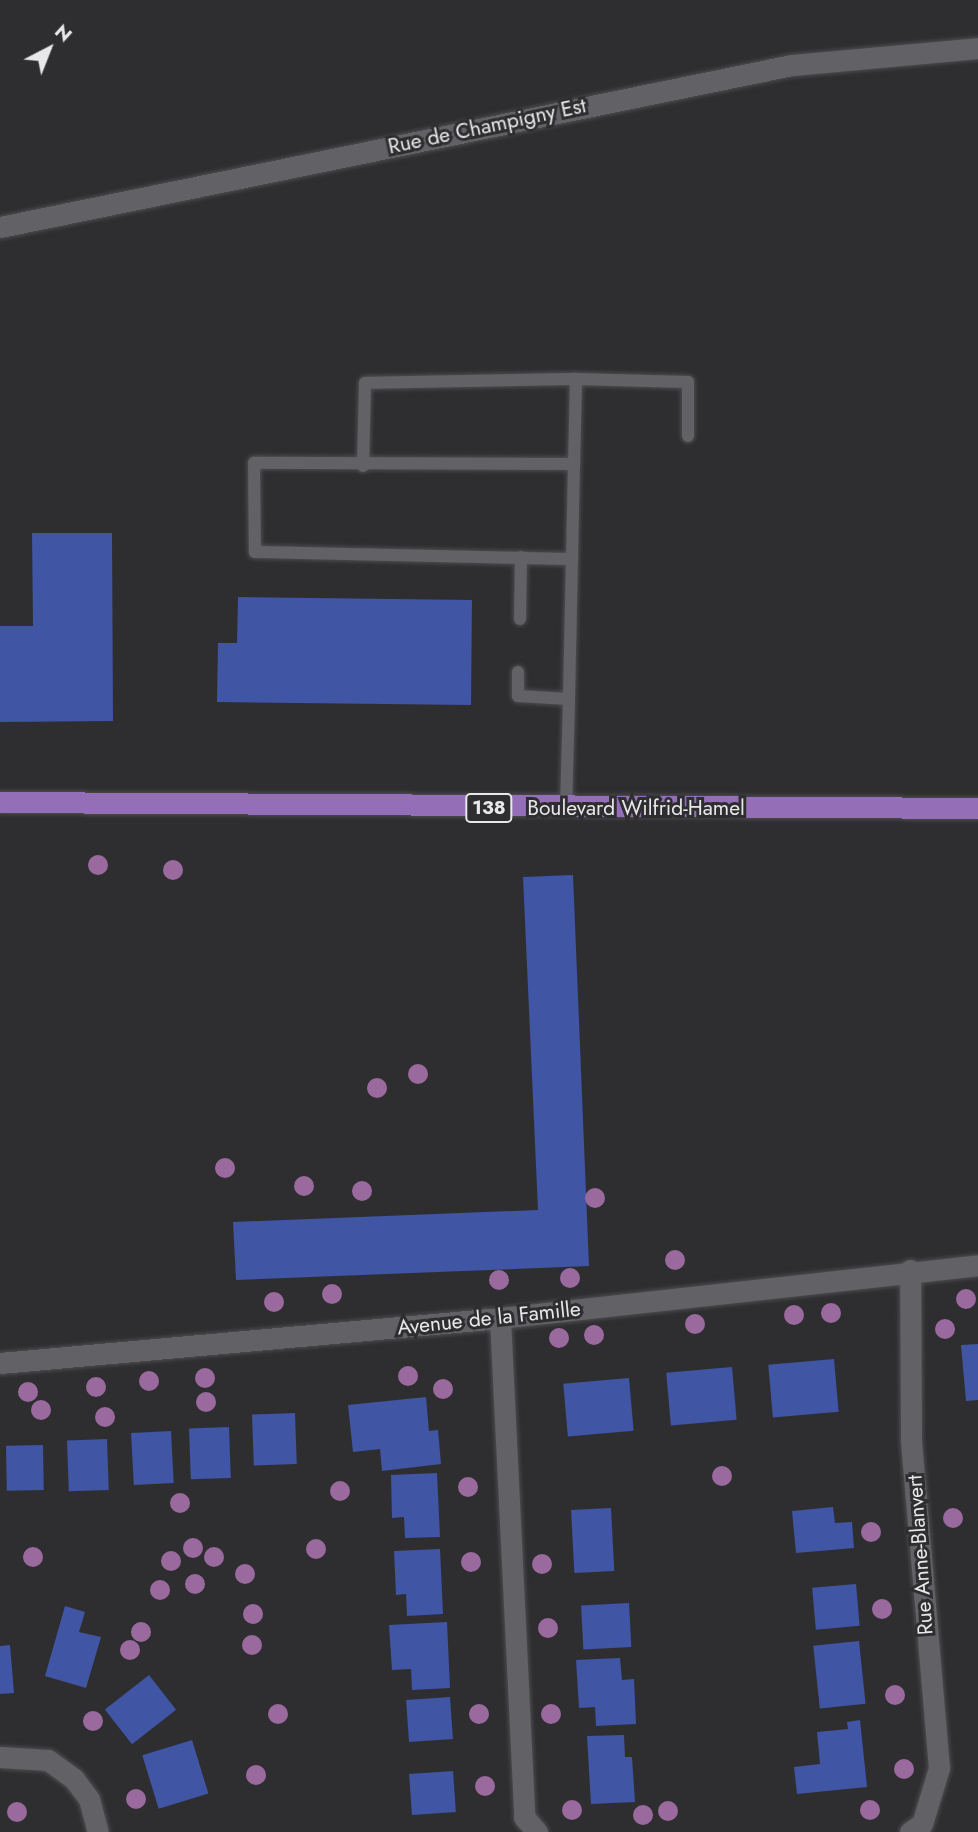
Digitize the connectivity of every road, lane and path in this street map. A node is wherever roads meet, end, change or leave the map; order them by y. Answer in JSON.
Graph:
{"nodes":[{"id":1,"x":978,"y":48,"type":"edge"},
{"id":2,"x":0,"y":227,"type":"edge"},
{"id":3,"x":576,"y":379,"type":"junction"},
{"id":4,"x":688,"y":436,"type":"dead end"},
{"id":5,"x":574,"y":464,"type":"junction"},
{"id":6,"x":363,"y":466,"type":"junction"},
{"id":7,"x":521,"y":557,"type":"junction"},
{"id":8,"x":572,"y":559,"type":"junction"},
{"id":9,"x":520,"y":619,"type":"dead end"},
{"id":10,"x":518,"y":672,"type":"dead end"},
{"id":11,"x":569,"y":699,"type":"junction"},
{"id":12,"x":0,"y":802,"type":"edge"},
{"id":13,"x":566,"y":808,"type":"junction"},
{"id":14,"x":978,"y":808,"type":"edge"},
{"id":15,"x":978,"y":1265,"type":"edge"},
{"id":16,"x":911,"y":1270,"type":"junction"},
{"id":17,"x":500,"y":1318,"type":"junction"},
{"id":18,"x":0,"y":1363,"type":"edge"},
{"id":19,"x":0,"y":1757,"type":"edge"},
{"id":20,"x":98,"y":1832,"type":"edge"},
{"id":21,"x":537,"y":1832,"type":"edge"},
{"id":22,"x":910,"y":1832,"type":"edge"}],
"edges":[{"from":1,"to":2,"type":"street","name":"Rue de Champigny Est"},
{"from":3,"to":4,"type":"lane"},
{"from":3,"to":5,"type":"lane"},
{"from":3,"to":6,"type":"lane"},
{"from":5,"to":6,"type":"lane"},
{"from":5,"to":8,"type":"lane"},
{"from":6,"to":7,"type":"lane"},
{"from":7,"to":8,"type":"lane"},
{"from":7,"to":9,"type":"lane"},
{"from":8,"to":11,"type":"lane"},
{"from":10,"to":11,"type":"lane"},
{"from":11,"to":13,"type":"lane"},
{"from":12,"to":13,"type":"main road","name":"Boulevard Wilfrid-Hamel","number":"138"},
{"from":13,"to":14,"type":"main road","name":"Boulevard Wilfrid-Hamel","number":"138"},
{"from":15,"to":16,"type":"street","name":"Avenue de la Famille"},
{"from":16,"to":17,"type":"street","name":"Avenue de la Famille"},
{"from":16,"to":22,"type":"street","name":"Rue Anne-Blanvert"},
{"from":17,"to":18,"type":"street","name":"Avenue de la Famille"},
{"from":17,"to":21,"type":"street"},
{"from":19,"to":20,"type":"street"}]}
